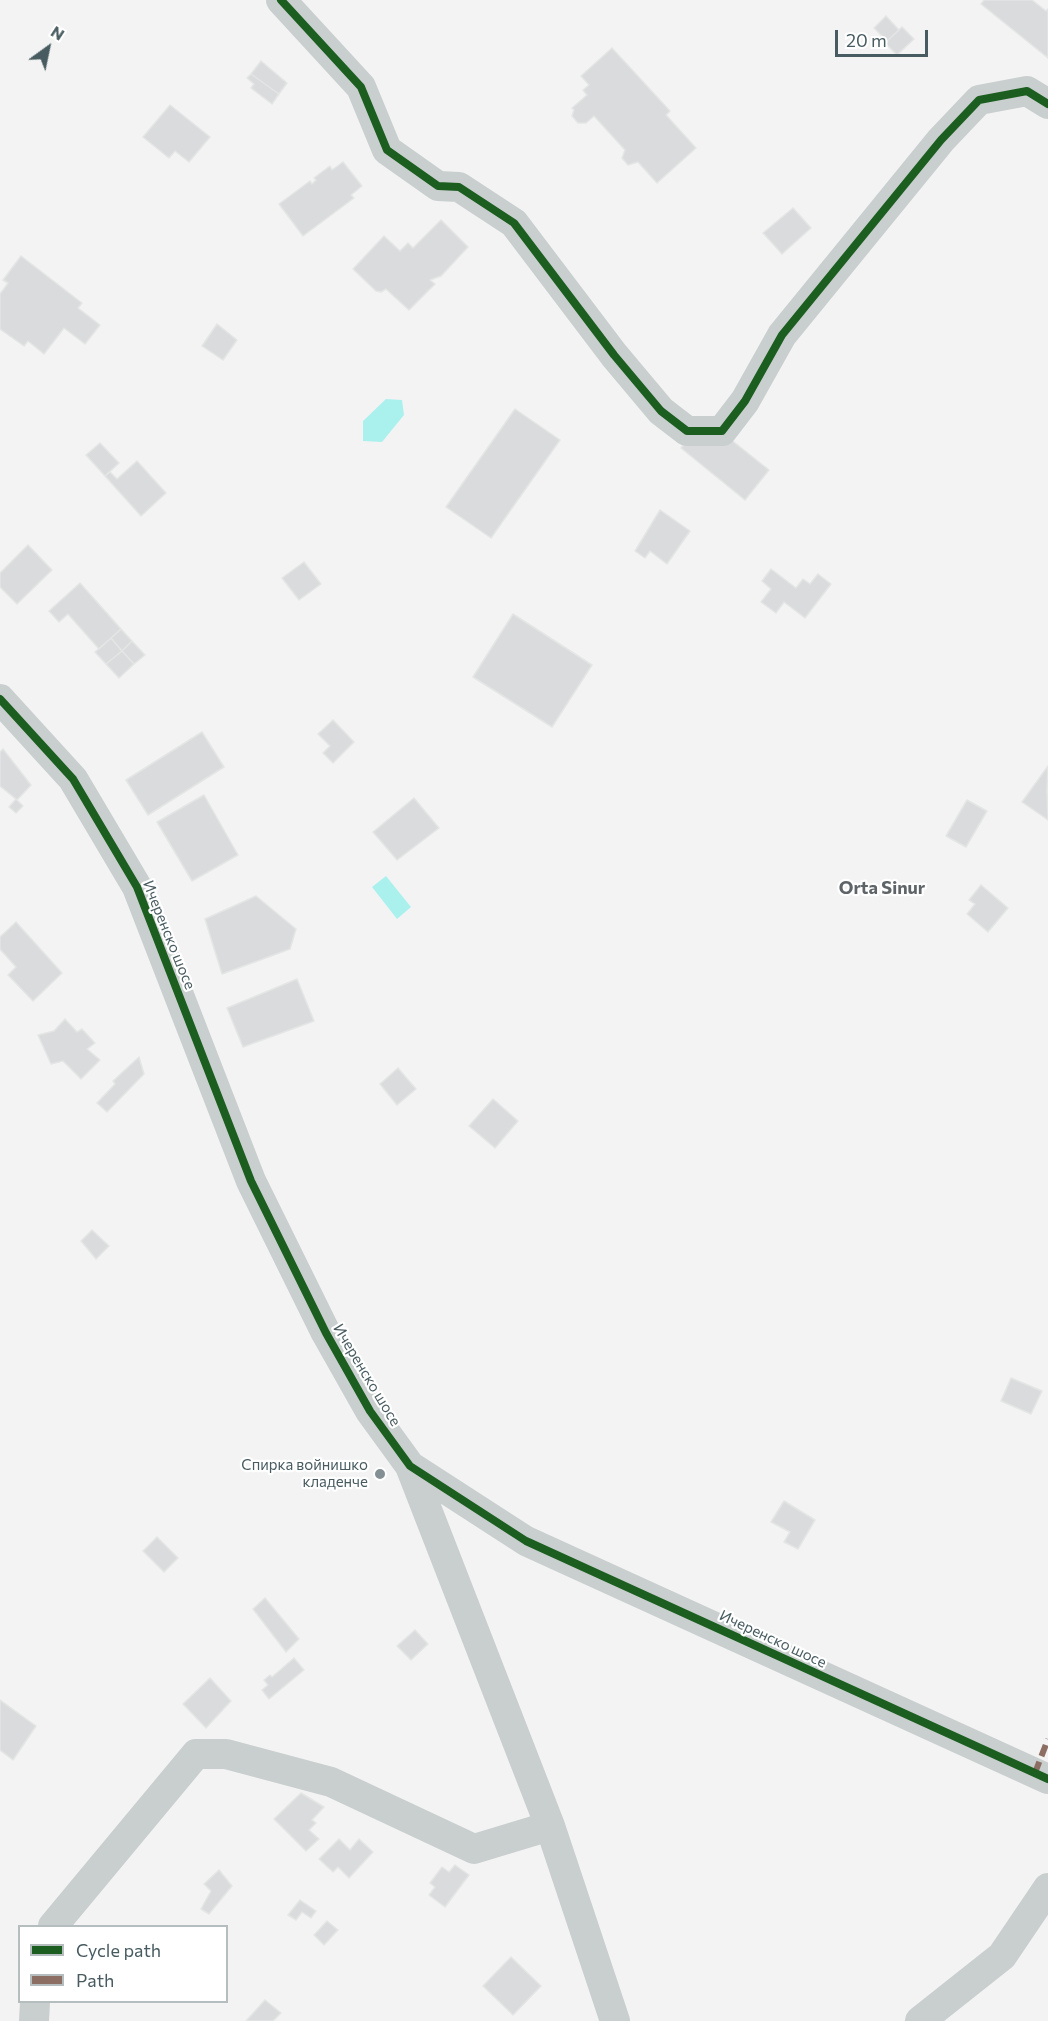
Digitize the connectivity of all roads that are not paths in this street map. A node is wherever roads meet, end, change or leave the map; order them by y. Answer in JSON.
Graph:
{"nodes":[{"id":1,"x":282,"y":0,"type":"edge"},
{"id":2,"x":1048,"y":104,"type":"edge"},
{"id":3,"x":0,"y":699,"type":"edge"},
{"id":4,"x":410,"y":1466,"type":"junction"},
{"id":5,"x":1048,"y":1779,"type":"edge"},
{"id":6,"x":550,"y":1826,"type":"junction"},
{"id":7,"x":1048,"y":1888,"type":"edge"},
{"id":8,"x":54,"y":1925,"type":"edge"},
{"id":9,"x":35,"y":2003,"type":"edge"},
{"id":10,"x":34,"y":2021,"type":"edge"},
{"id":11,"x":615,"y":2021,"type":"edge"},
{"id":12,"x":920,"y":2021,"type":"edge"}],
"edges":[{"from":1,"to":2,"type":"street"},
{"from":3,"to":4,"type":"street","name":"Ичеренско шосе"},
{"from":4,"to":5,"type":"street","name":"Ичеренско шосе"},
{"from":4,"to":6,"type":"street"},
{"from":6,"to":8,"type":"street"},
{"from":6,"to":11,"type":"street"},
{"from":7,"to":12,"type":"street"},
{"from":9,"to":10,"type":"street"}]}
